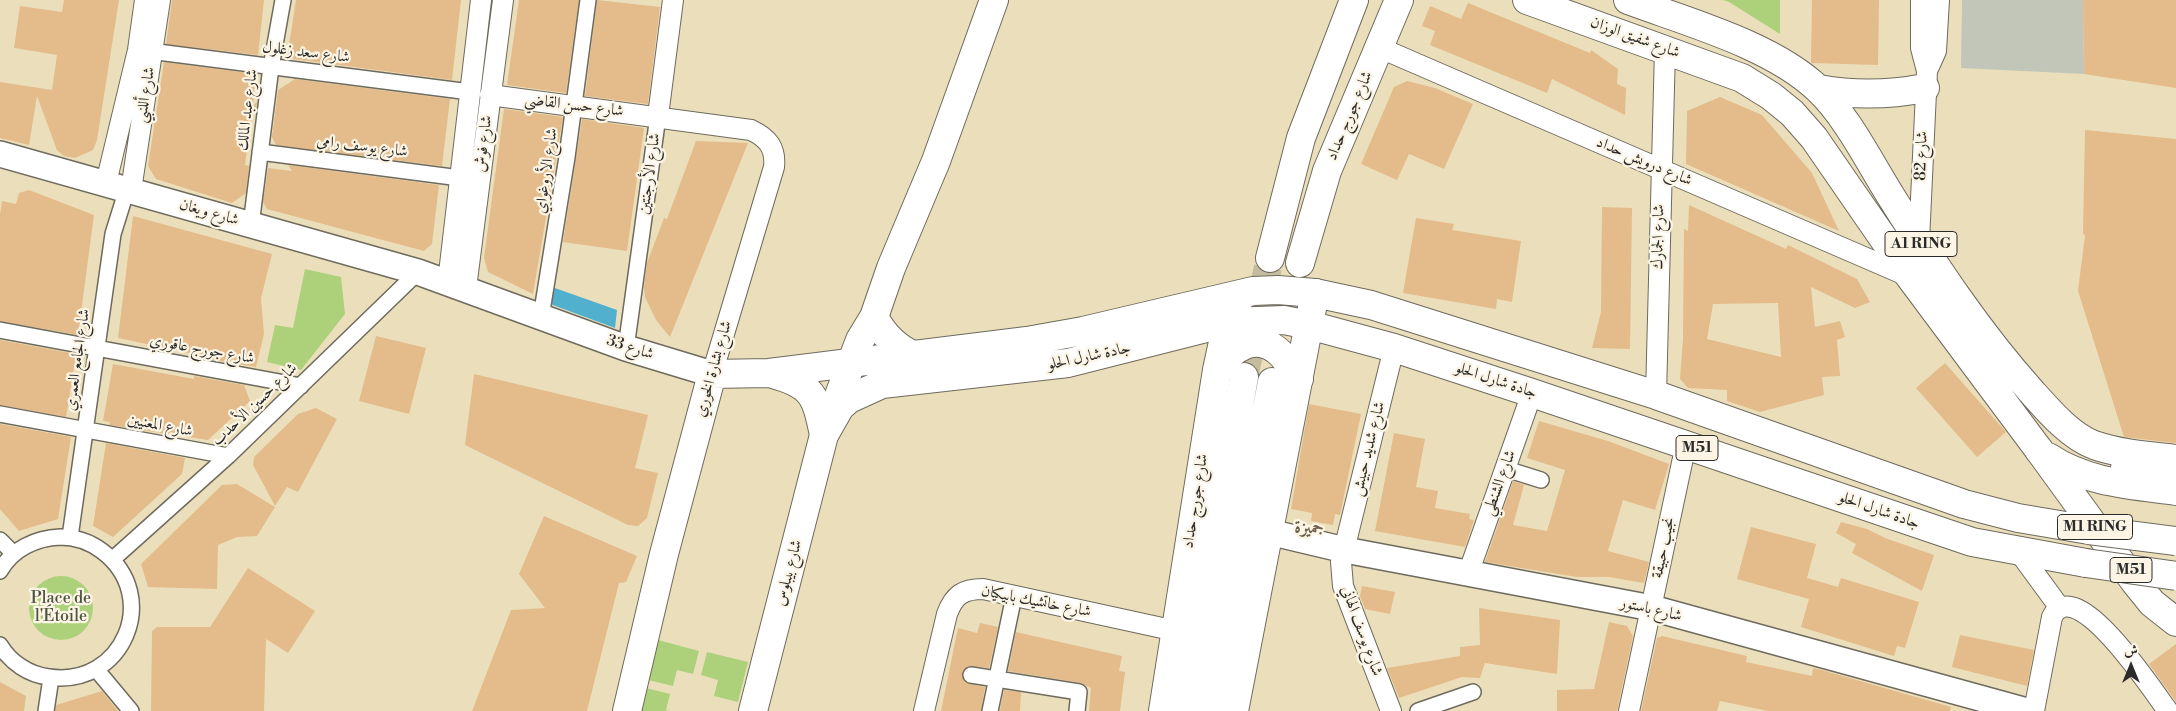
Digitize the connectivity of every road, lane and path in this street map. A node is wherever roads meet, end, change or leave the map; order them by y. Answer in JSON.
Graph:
{"nodes":[{"id":1,"x":144,"y":0,"type":"edge"},
{"id":2,"x":160,"y":0,"type":"edge"},
{"id":3,"x":283,"y":0,"type":"edge"},
{"id":4,"x":481,"y":0,"type":"edge"},
{"id":5,"x":503,"y":0,"type":"edge"},
{"id":6,"x":588,"y":0,"type":"edge"},
{"id":7,"x":673,"y":0,"type":"edge"},
{"id":8,"x":994,"y":0,"type":"edge"},
{"id":9,"x":1354,"y":0,"type":"edge"},
{"id":10,"x":1399,"y":0,"type":"edge"},
{"id":11,"x":1527,"y":0,"type":"edge"},
{"id":12,"x":1628,"y":0,"type":"edge"},
{"id":13,"x":1922,"y":0,"type":"edge"},
{"id":14,"x":1939,"y":0,"type":"edge"},
{"id":15,"x":1378,"y":47,"type":"junction"},
{"id":16,"x":1665,"y":49,"type":"junction"},
{"id":17,"x":146,"y":51,"type":"junction"},
{"id":18,"x":271,"y":67,"type":"junction"},
{"id":19,"x":1926,"y":80,"type":"junction"},
{"id":20,"x":1819,"y":89,"type":"junction"},
{"id":21,"x":470,"y":92,"type":"junction"},
{"id":22,"x":490,"y":95,"type":"junction"},
{"id":23,"x":574,"y":106,"type":"junction"},
{"id":24,"x":658,"y":116,"type":"junction"},
{"id":25,"x":260,"y":152,"type":"junction"},
{"id":26,"x":0,"y":154,"type":"edge"},
{"id":27,"x":1661,"y":170,"type":"junction"},
{"id":28,"x":460,"y":178,"type":"junction"},
{"id":29,"x":121,"y":187,"type":"junction"},
{"id":30,"x":251,"y":224,"type":"junction"},
{"id":31,"x":1919,"y":241,"type":"junction"},
{"id":32,"x":1270,"y":258,"type":"tunnel mouth"},
{"id":33,"x":1300,"y":263,"type":"tunnel mouth"},
{"id":34,"x":418,"y":272,"type":"junction"},
{"id":35,"x":1910,"y":277,"type":"junction"},
{"id":36,"x":457,"y":285,"type":"junction"},
{"id":37,"x":1240,"y":293,"type":"junction"},
{"id":38,"x":1315,"y":293,"type":"junction"},
{"id":39,"x":541,"y":317,"type":"junction"},
{"id":40,"x":874,"y":317,"type":"junction"},
{"id":41,"x":1230,"y":322,"type":"junction"},
{"id":42,"x":1309,"y":325,"type":"junction"},
{"id":43,"x":0,"y":330,"type":"edge"},
{"id":44,"x":626,"y":348,"type":"junction"},
{"id":45,"x":1394,"y":348,"type":"junction"},
{"id":46,"x":97,"y":349,"type":"junction"},
{"id":47,"x":913,"y":356,"type":"junction"},
{"id":48,"x":851,"y":363,"type":"junction"},
{"id":49,"x":1217,"y":370,"type":"junction"},
{"id":50,"x":769,"y":373,"type":"junction"},
{"id":51,"x":712,"y":374,"type":"junction"},
{"id":52,"x":1244,"y":377,"type":"tunnel mouth"},
{"id":53,"x":1299,"y":379,"type":"junction"},
{"id":54,"x":1272,"y":382,"type":"tunnel mouth"},
{"id":55,"x":301,"y":386,"type":"junction"},
{"id":56,"x":1532,"y":393,"type":"junction"},
{"id":57,"x":1656,"y":395,"type":"junction"},
{"id":58,"x":0,"y":414,"type":"edge"},
{"id":59,"x":86,"y":430,"type":"junction"},
{"id":60,"x":824,"y":435,"type":"junction"},
{"id":61,"x":1686,"y":444,"type":"junction"},
{"id":62,"x":228,"y":456,"type":"junction"},
{"id":63,"x":2176,"y":459,"type":"edge"},
{"id":64,"x":1506,"y":469,"type":"junction"},
{"id":65,"x":2176,"y":470,"type":"edge"},
{"id":66,"x":2068,"y":478,"type":"junction"},
{"id":67,"x":1541,"y":480,"type":"dead end"},
{"id":68,"x":2176,"y":491,"type":"edge"},
{"id":69,"x":1269,"y":532,"type":"junction"},
{"id":70,"x":70,"y":537,"type":"junction"},
{"id":71,"x":0,"y":540,"type":"edge"},
{"id":72,"x":2176,"y":542,"type":"edge"},
{"id":73,"x":1345,"y":550,"type":"junction"},
{"id":74,"x":2019,"y":552,"type":"junction"},
{"id":75,"x":14,"y":554,"type":"junction"},
{"id":76,"x":113,"y":559,"type":"junction"},
{"id":77,"x":0,"y":571,"type":"edge"},
{"id":78,"x":1468,"y":574,"type":"junction"},
{"id":79,"x":2176,"y":576,"type":"edge"},
{"id":80,"x":1014,"y":596,"type":"junction"},
{"id":81,"x":1652,"y":608,"type":"junction"},
{"id":82,"x":2060,"y":608,"type":"junction"},
{"id":83,"x":2176,"y":622,"type":"edge"},
{"id":84,"x":1176,"y":631,"type":"junction"},
{"id":85,"x":2,"y":652,"type":"edge"},
{"id":86,"x":96,"y":669,"type":"junction"},
{"id":87,"x":971,"y":675,"type":"dead end"},
{"id":88,"x":51,"y":678,"type":"junction"},
{"id":89,"x":996,"y":679,"type":"junction"},
{"id":90,"x":1473,"y":692,"type":"dead end"},
{"id":91,"x":46,"y":711,"type":"edge"},
{"id":92,"x":131,"y":711,"type":"edge"},
{"id":93,"x":627,"y":711,"type":"edge"},
{"id":94,"x":753,"y":711,"type":"edge"},
{"id":95,"x":924,"y":711,"type":"edge"},
{"id":96,"x":990,"y":711,"type":"edge"},
{"id":97,"x":1077,"y":711,"type":"edge"},
{"id":98,"x":1163,"y":711,"type":"edge"},
{"id":99,"x":1185,"y":711,"type":"edge"},
{"id":100,"x":1209,"y":711,"type":"edge"},
{"id":101,"x":1234,"y":711,"type":"edge"},
{"id":102,"x":1391,"y":711,"type":"edge"},
{"id":103,"x":1418,"y":711,"type":"edge"},
{"id":104,"x":1629,"y":711,"type":"edge"},
{"id":105,"x":2027,"y":711,"type":"edge"},
{"id":106,"x":2034,"y":711,"type":"edge"},
{"id":107,"x":2168,"y":711,"type":"edge"}],
"edges":[{"from":1,"to":17,"type":"street","name":"شارع أللنبي"},
{"from":2,"to":17,"type":"street","name":"شارع أللنبي"},
{"from":3,"to":18,"type":"street","name":"شارع عبد المالك"},
{"from":4,"to":21,"type":"street","name":"شارع فوش"},
{"from":5,"to":22,"type":"street","name":"شارع فوش"},
{"from":6,"to":23,"type":"street","name":"شارع الأروغواي"},
{"from":7,"to":24,"type":"street","name":"شارع الأرجنتين"},
{"from":8,"to":40,"type":"main road"},
{"from":9,"to":32,"type":"main road"},
{"from":10,"to":15,"type":"main road","name":"شارع جورج حداد"},
{"from":11,"to":16,"type":"main road","name":"شارع شفيق الوزان","number":"A1 RING"},
{"from":12,"to":20,"type":"main road","name":"شارع شفيق الوزان","number":"A1 RING"},
{"from":13,"to":19,"type":"street","name":"شارع 82"},
{"from":14,"to":19,"type":"street","name":"شارع 82"},
{"from":15,"to":27,"type":"street","name":"شارع درويش حداد"},
{"from":15,"to":33,"type":"main road","name":"شارع جورج حداد"},
{"from":16,"to":27,"type":"street","name":"شارع الجمارك"},
{"from":16,"to":35,"type":"main road","name":"شارع شفيق الوزان","number":"A1 RING"},
{"from":17,"to":18,"type":"street","name":"شارع سعد زغلول"},
{"from":17,"to":29,"type":"street","name":"شارع أللنبي"},
{"from":18,"to":21,"type":"street","name":"شارع سعد زغلول"},
{"from":18,"to":25,"type":"street","name":"شارع عبد المالك"},
{"from":19,"to":20,"type":"main road"},
{"from":19,"to":31,"type":"street","name":"شارع 82"},
{"from":20,"to":31,"type":"main road","number":"A1 RING"},
{"from":21,"to":28,"type":"street","name":"شارع فوش"},
{"from":22,"to":23,"type":"street","name":"شارع حسن القاضي"},
{"from":22,"to":36,"type":"street","name":"شارع فوش"},
{"from":23,"to":24,"type":"street","name":"شارع حسن القاضي"},
{"from":23,"to":39,"type":"street","name":"شارع الأروغواي"},
{"from":24,"to":44,"type":"street","name":"شارع الأرجنتين"},
{"from":24,"to":51,"type":"street","name":"شارع بشارة الخوري"},
{"from":25,"to":28,"type":"street","name":"شارع يوسف رامي"},
{"from":25,"to":30,"type":"street","name":"شارع عبد المالك"},
{"from":26,"to":29,"type":"street","name":"شارع ويغان"},
{"from":27,"to":35,"type":"street","name":"شارع درويش حداد"},
{"from":27,"to":57,"type":"street","name":"شارع الجمارك"},
{"from":28,"to":36,"type":"street","name":"شارع فوش"},
{"from":29,"to":30,"type":"street","name":"شارع ويغان"},
{"from":29,"to":46,"type":"street","name":"شارع الجامع العمري"},
{"from":30,"to":34,"type":"street","name":"شارع ويغان"},
{"from":31,"to":63,"type":"main road","number":"A1 RING"},
{"from":34,"to":36,"type":"street","name":"شارع 33"},
{"from":34,"to":55,"type":"street","name":"شارع حسين الأحدب"},
{"from":35,"to":66,"type":"main road","number":"A1 RING"},
{"from":36,"to":39,"type":"street","name":"شارع 33"},
{"from":37,"to":38,"type":"main road","name":"جادة شارل الحلو"},
{"from":37,"to":41,"type":"main road","name":"شارع جورج حداد"},
{"from":37,"to":47,"type":"main road","name":"جادة شارل الحلو"},
{"from":38,"to":42,"type":"main road"},
{"from":38,"to":57,"type":"main road","name":"جادة شارل الحلو","number":"M51"},
{"from":39,"to":44,"type":"street","name":"شارع 33"},
{"from":40,"to":47,"type":"main road"},
{"from":40,"to":48,"type":"main road"},
{"from":41,"to":42,"type":"main road","name":"جادة شارل الحلو"},
{"from":41,"to":49,"type":"main road","name":"شارع جورج حداد"},
{"from":41,"to":60,"type":"main road","name":"جادة شارل الحلو"},
{"from":42,"to":45,"type":"main road","name":"جادة شارل الحلو","number":"M51"},
{"from":42,"to":53,"type":"main road"},
{"from":43,"to":46,"type":"street","name":"شارع جورج عاقوري"},
{"from":44,"to":51,"type":"street","name":"شارع 33"},
{"from":45,"to":56,"type":"main road","name":"جادة شارل الحلو","number":"M51"},
{"from":45,"to":73,"type":"street","name":"شارع شديد حبيش"},
{"from":46,"to":55,"type":"street","name":"شارع جورج عاقوري"},
{"from":46,"to":59,"type":"street","name":"شارع الجامع العمري"},
{"from":47,"to":48,"type":"main road","name":"جادة شارل الحلو"},
{"from":48,"to":50,"type":"main road","name":"شارع 33"},
{"from":48,"to":60,"type":"main road"},
{"from":49,"to":53,"type":"main road"},
{"from":49,"to":84,"type":"main road","name":"شارع جورج حداد"},
{"from":50,"to":51,"type":"main road","name":"شارع 33"},
{"from":50,"to":60,"type":"main road"},
{"from":51,"to":93,"type":"main road","name":"شارع بشارة الخوري"},
{"from":52,"to":99,"type":"main road","name":"شارع جورج حداد"},
{"from":53,"to":69,"type":"main road"},
{"from":54,"to":100,"type":"main road"},
{"from":55,"to":62,"type":"street","name":"شارع حسين الأحدب"},
{"from":56,"to":61,"type":"main road","name":"جادة شارل الحلو","number":"M51"},
{"from":56,"to":64,"type":"street","name":"شارع الشنطي"},
{"from":57,"to":72,"type":"main road","name":"جادة شارل الحلو","number":"M51","bridge":true},
{"from":58,"to":59,"type":"street","name":"شارع المعنيين"},
{"from":59,"to":62,"type":"street","name":"شارع المعنيين"},
{"from":59,"to":70,"type":"street","name":"شارع الجامع العمري"},
{"from":60,"to":94,"type":"main road","name":"شارع بيبلوس"},
{"from":61,"to":74,"type":"main road","name":"جادة شارل الحلو","number":"M51"},
{"from":61,"to":81,"type":"street","name":"نجيب حبيقة"},
{"from":62,"to":76,"type":"street","name":"شارع حسين الأحدب"},
{"from":64,"to":67,"type":"street"},
{"from":64,"to":78,"type":"street","name":"شارع الشنطي"},
{"from":65,"to":66,"type":"main road"},
{"from":66,"to":68,"type":"main road"},
{"from":66,"to":83,"type":"main road","number":"M1 RING"},
{"from":69,"to":73,"type":"street","name":"شارع باستور"},
{"from":69,"to":101,"type":"main road"},
{"from":70,"to":75,"type":"street"},
{"from":70,"to":76,"type":"street"},
{"from":71,"to":75,"type":"street"},
{"from":73,"to":78,"type":"street","name":"شارع باستور"},
{"from":73,"to":102,"type":"street","name":"شارع يوسف الهاني"},
{"from":74,"to":79,"type":"main road","name":"جادة شارل الحلو","number":"M51","bridge":true},
{"from":74,"to":82,"type":"street"},
{"from":75,"to":77,"type":"street"},
{"from":76,"to":86,"type":"street"},
{"from":78,"to":81,"type":"street","name":"شارع باستور"},
{"from":80,"to":84,"type":"street","name":"شارع خاتشيك بابيكيان"},
{"from":80,"to":89,"type":"street"},
{"from":80,"to":95,"type":"street","name":"شارع خاتشيك بابيكيان"},
{"from":81,"to":104,"type":"street","name":"نجيب حبيقة"},
{"from":81,"to":105,"type":"street","name":"شارع باستور"},
{"from":82,"to":106,"type":"street"},
{"from":82,"to":107,"type":"street"},
{"from":84,"to":98,"type":"main road","name":"شارع جورج حداد"},
{"from":85,"to":88,"type":"street"},
{"from":86,"to":88,"type":"street"},
{"from":86,"to":92,"type":"street"},
{"from":87,"to":89,"type":"street"},
{"from":88,"to":91,"type":"street"},
{"from":89,"to":96,"type":"street"},
{"from":89,"to":97,"type":"street"},
{"from":90,"to":103,"type":"street"}]}
